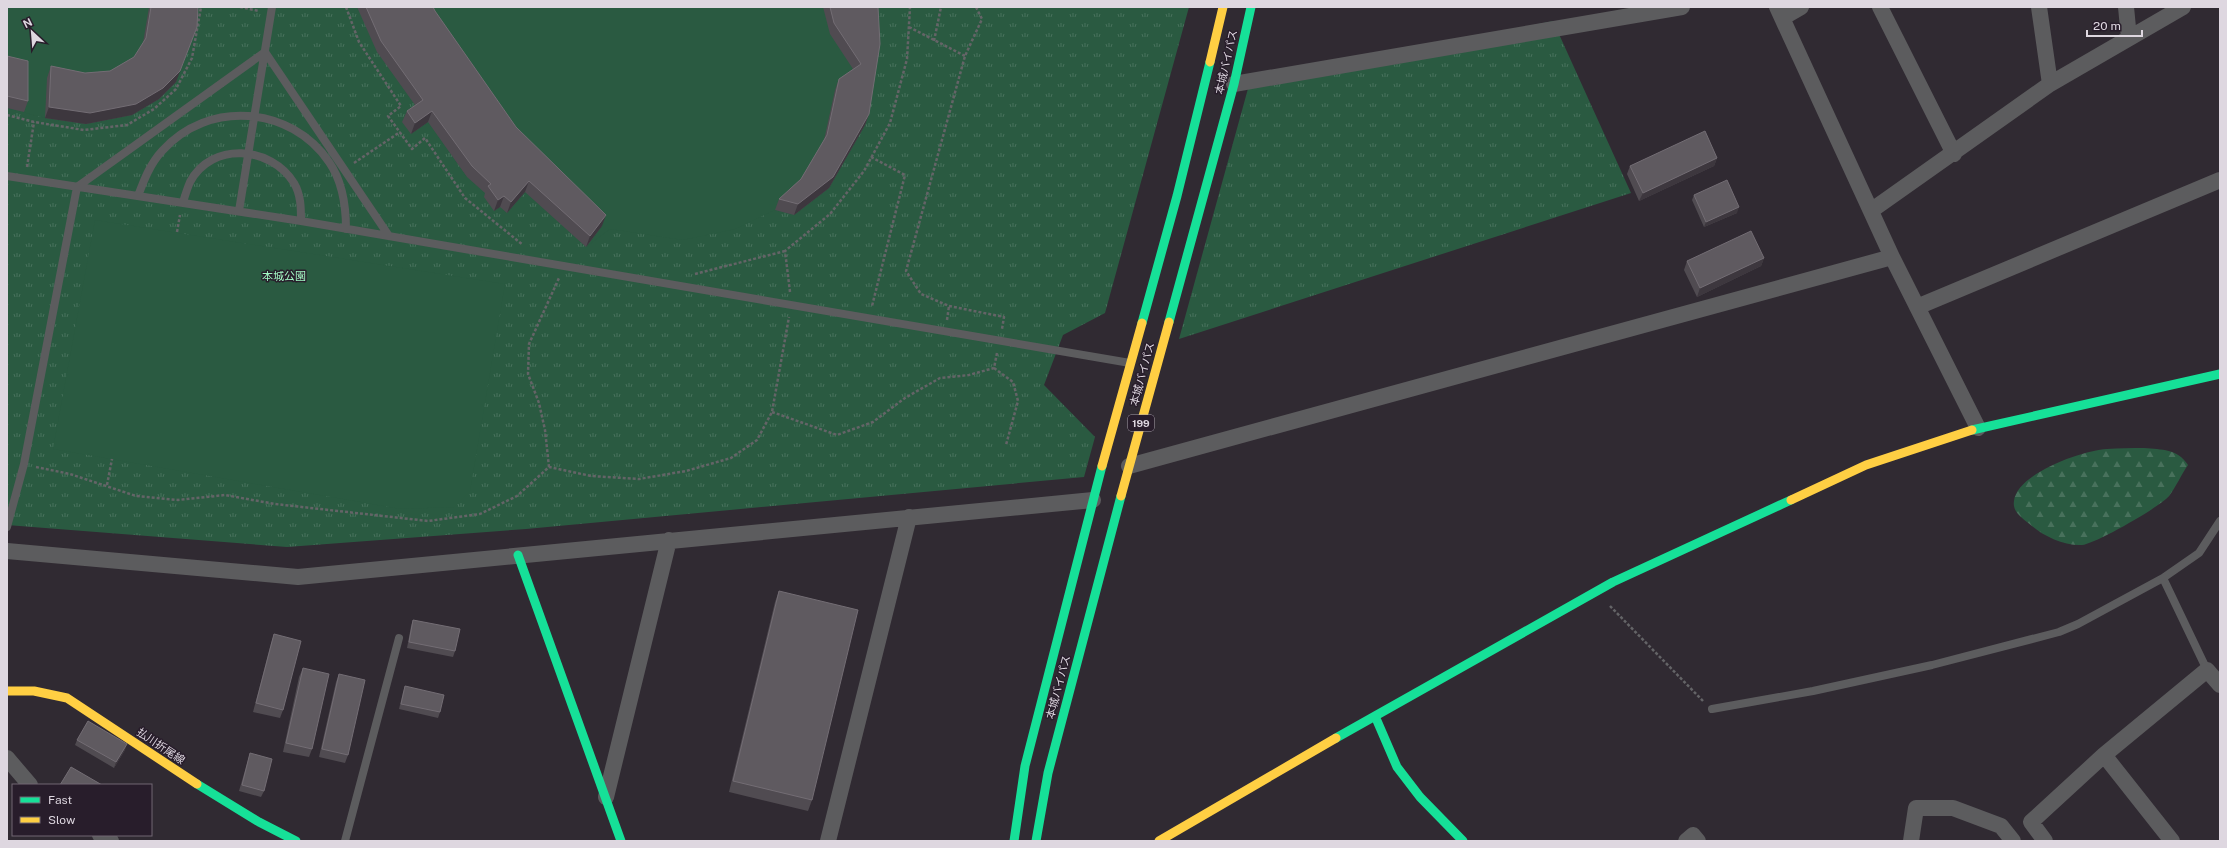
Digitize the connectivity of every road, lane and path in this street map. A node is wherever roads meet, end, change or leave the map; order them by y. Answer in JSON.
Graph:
{"nodes":[{"id":1,"x":201,"y":7,"type":"edge"},
{"id":2,"x":240,"y":7,"type":"edge"},
{"id":3,"x":346,"y":7,"type":"edge"},
{"id":4,"x":910,"y":7,"type":"edge"},
{"id":5,"x":941,"y":7,"type":"edge"},
{"id":6,"x":976,"y":7,"type":"edge"},
{"id":7,"x":1224,"y":7,"type":"edge"},
{"id":8,"x":1251,"y":7,"type":"edge"},
{"id":9,"x":1682,"y":7,"type":"edge"},
{"id":10,"x":1801,"y":7,"type":"edge"},
{"id":11,"x":1880,"y":7,"type":"edge"},
{"id":12,"x":2039,"y":7,"type":"edge"},
{"id":13,"x":2126,"y":7,"type":"edge"},
{"id":14,"x":2183,"y":7,"type":"edge"},
{"id":15,"x":272,"y":10,"type":"edge"},
{"id":16,"x":1779,"y":12,"type":"edge"},
{"id":17,"x":909,"y":27,"type":"junction"},
{"id":18,"x":2129,"y":38,"type":"junction"},
{"id":19,"x":934,"y":41,"type":"junction"},
{"id":20,"x":265,"y":52,"type":"junction"},
{"id":21,"x":965,"y":56,"type":"junction"},
{"id":22,"x":1234,"y":84,"type":"junction"},
{"id":23,"x":2050,"y":84,"type":"junction"},
{"id":24,"x":7,"y":115,"type":"edge"},
{"id":25,"x":254,"y":115,"type":"junction"},
{"id":26,"x":34,"y":122,"type":"junction"},
{"id":27,"x":400,"y":132,"type":"junction"},
{"id":28,"x":248,"y":153,"type":"junction"},
{"id":29,"x":1954,"y":154,"type":"junction"},
{"id":30,"x":871,"y":157,"type":"junction"},
{"id":31,"x":344,"y":169,"type":"junction"},
{"id":32,"x":7,"y":176,"type":"edge"},
{"id":33,"x":25,"y":178,"type":"junction"},
{"id":34,"x":2220,"y":180,"type":"edge"},
{"id":35,"x":77,"y":187,"type":"junction"},
{"id":36,"x":138,"y":196,"type":"junction"},
{"id":37,"x":183,"y":202,"type":"junction"},
{"id":38,"x":1872,"y":210,"type":"junction"},
{"id":39,"x":239,"y":211,"type":"junction"},
{"id":40,"x":301,"y":222,"type":"junction"},
{"id":41,"x":346,"y":229,"type":"junction"},
{"id":42,"x":389,"y":236,"type":"junction"},
{"id":43,"x":785,"y":251,"type":"junction"},
{"id":44,"x":1892,"y":257,"type":"junction"},
{"id":45,"x":545,"y":262,"type":"junction"},
{"id":46,"x":565,"y":266,"type":"junction"},
{"id":47,"x":692,"y":275,"type":"dead end"},
{"id":48,"x":791,"y":305,"type":"junction"},
{"id":49,"x":1917,"y":307,"type":"junction"},
{"id":50,"x":869,"y":318,"type":"junction"},
{"id":51,"x":1000,"y":341,"type":"junction"},
{"id":52,"x":1131,"y":363,"type":"junction"},
{"id":53,"x":994,"y":368,"type":"junction"},
{"id":54,"x":2220,"y":374,"type":"edge"},
{"id":55,"x":772,"y":412,"type":"junction"},
{"id":56,"x":1978,"y":428,"type":"junction"},
{"id":57,"x":1006,"y":445,"type":"dead end"},
{"id":58,"x":112,"y":459,"type":"dead end"},
{"id":59,"x":24,"y":464,"type":"junction"},
{"id":60,"x":1129,"y":466,"type":"junction"},
{"id":61,"x":549,"y":467,"type":"junction"},
{"id":62,"x":107,"y":486,"type":"junction"},
{"id":63,"x":1092,"y":500,"type":"junction"},
{"id":64,"x":909,"y":517,"type":"junction"},
{"id":65,"x":2220,"y":521,"type":"edge"},
{"id":66,"x":7,"y":527,"type":"edge"},
{"id":67,"x":668,"y":540,"type":"junction"},
{"id":68,"x":7,"y":551,"type":"edge"},
{"id":69,"x":518,"y":555,"type":"junction"},
{"id":70,"x":2163,"y":578,"type":"junction"},
{"id":71,"x":1595,"y":592,"type":"junction"},
{"id":72,"x":399,"y":638,"type":"dead end"},
{"id":73,"x":2207,"y":670,"type":"junction"},
{"id":74,"x":2220,"y":685,"type":"edge"},
{"id":75,"x":7,"y":691,"type":"edge"},
{"id":76,"x":1712,"y":710,"type":"joint"},
{"id":77,"x":1375,"y":716,"type":"junction"},
{"id":78,"x":2104,"y":755,"type":"junction"},
{"id":79,"x":7,"y":758,"type":"edge"},
{"id":80,"x":29,"y":784,"type":"edge"},
{"id":81,"x":606,"y":797,"type":"junction"},
{"id":82,"x":102,"y":836,"type":"edge"},
{"id":83,"x":111,"y":841,"type":"edge"},
{"id":84,"x":296,"y":841,"type":"edge"},
{"id":85,"x":345,"y":841,"type":"edge"},
{"id":86,"x":621,"y":841,"type":"edge"},
{"id":87,"x":828,"y":841,"type":"edge"},
{"id":88,"x":1014,"y":841,"type":"edge"},
{"id":89,"x":1036,"y":841,"type":"edge"},
{"id":90,"x":1159,"y":841,"type":"edge"},
{"id":91,"x":1463,"y":841,"type":"edge"},
{"id":92,"x":1686,"y":841,"type":"edge"},
{"id":93,"x":1698,"y":841,"type":"edge"},
{"id":94,"x":1911,"y":841,"type":"edge"},
{"id":95,"x":2013,"y":841,"type":"edge"},
{"id":96,"x":2045,"y":841,"type":"edge"},
{"id":97,"x":2172,"y":841,"type":"edge"}],
"edges":[{"from":1,"to":26,"type":"path"},
{"from":2,"to":15,"type":"path"},
{"from":3,"to":27,"type":"path"},
{"from":4,"to":17,"type":"path"},
{"from":5,"to":19,"type":"path"},
{"from":6,"to":21,"type":"path"},
{"from":7,"to":52,"type":"main road","name":"本城バイパス","number":"199"},
{"from":8,"to":22,"type":"main road","name":"本城バイパス","number":"199"},
{"from":9,"to":22,"type":"street"},
{"from":10,"to":16,"type":"street"},
{"from":11,"to":29,"type":"street"},
{"from":12,"to":23,"type":"street"},
{"from":13,"to":18,"type":"street"},
{"from":14,"to":18,"type":"street"},
{"from":15,"to":20,"type":"lane"},
{"from":16,"to":38,"type":"street"},
{"from":17,"to":19,"type":"path"},
{"from":17,"to":30,"type":"path"},
{"from":18,"to":23,"type":"street"},
{"from":19,"to":21,"type":"path"},
{"from":20,"to":25,"type":"lane"},
{"from":20,"to":31,"type":"lane"},
{"from":20,"to":35,"type":"lane"},
{"from":21,"to":51,"type":"path"},
{"from":22,"to":60,"type":"main road","name":"本城バイパス","number":"199"},
{"from":23,"to":29,"type":"street"},
{"from":24,"to":26,"type":"path"},
{"from":25,"to":28,"type":"lane"},
{"from":25,"to":36,"type":"lane"},
{"from":25,"to":41,"type":"lane"},
{"from":26,"to":33,"type":"path"},
{"from":27,"to":31,"type":"path"},
{"from":27,"to":45,"type":"path"},
{"from":28,"to":37,"type":"lane"},
{"from":28,"to":39,"type":"lane"},
{"from":28,"to":40,"type":"lane"},
{"from":29,"to":38,"type":"street"},
{"from":30,"to":43,"type":"path"},
{"from":30,"to":50,"type":"path"},
{"from":31,"to":42,"type":"lane"},
{"from":32,"to":33,"type":"lane"},
{"from":33,"to":35,"type":"lane"},
{"from":34,"to":49,"type":"street"},
{"from":35,"to":36,"type":"lane"},
{"from":35,"to":59,"type":"lane"},
{"from":36,"to":37,"type":"lane"},
{"from":37,"to":39,"type":"lane"},
{"from":38,"to":44,"type":"street"},
{"from":39,"to":40,"type":"lane"},
{"from":40,"to":41,"type":"lane"},
{"from":41,"to":42,"type":"lane"},
{"from":42,"to":45,"type":"lane"},
{"from":43,"to":47,"type":"path"},
{"from":43,"to":48,"type":"path"},
{"from":44,"to":49,"type":"street"},
{"from":44,"to":60,"type":"street"},
{"from":45,"to":46,"type":"lane"},
{"from":46,"to":48,"type":"lane"},
{"from":46,"to":61,"type":"path"},
{"from":48,"to":50,"type":"lane"},
{"from":48,"to":55,"type":"path"},
{"from":49,"to":56,"type":"street"},
{"from":50,"to":51,"type":"lane"},
{"from":51,"to":52,"type":"lane"},
{"from":51,"to":53,"type":"path"},
{"from":52,"to":63,"type":"main road","name":"本城バイパス","number":"199"},
{"from":53,"to":55,"type":"path"},
{"from":53,"to":57,"type":"path"},
{"from":54,"to":56,"type":"main road"},
{"from":55,"to":61,"type":"path"},
{"from":56,"to":71,"type":"main road"},
{"from":58,"to":62,"type":"path"},
{"from":59,"to":62,"type":"path"},
{"from":59,"to":66,"type":"lane"},
{"from":60,"to":89,"type":"main road","name":"本城バイパス","number":"199"},
{"from":61,"to":62,"type":"path"},
{"from":63,"to":64,"type":"street"},
{"from":63,"to":88,"type":"main road","name":"本城バイパス","number":"199"},
{"from":64,"to":67,"type":"street"},
{"from":64,"to":87,"type":"street"},
{"from":65,"to":70,"type":"lane"},
{"from":67,"to":69,"type":"street"},
{"from":67,"to":81,"type":"street"},
{"from":68,"to":69,"type":"street"},
{"from":69,"to":81,"type":"main road"},
{"from":70,"to":73,"type":"lane"},
{"from":70,"to":76,"type":"lane"},
{"from":71,"to":76,"type":"path"},
{"from":71,"to":77,"type":"main road"},
{"from":72,"to":85,"type":"lane"},
{"from":73,"to":74,"type":"street"},
{"from":73,"to":78,"type":"street"},
{"from":75,"to":84,"type":"main road","name":"払川折尾線"},
{"from":77,"to":90,"type":"main road"},
{"from":77,"to":91,"type":"main road"},
{"from":78,"to":96,"type":"street"},
{"from":78,"to":97,"type":"street"},
{"from":79,"to":80,"type":"street"},
{"from":81,"to":86,"type":"main road"},
{"from":82,"to":83,"type":"street"},
{"from":92,"to":93,"type":"street"},
{"from":94,"to":95,"type":"street"}]}
